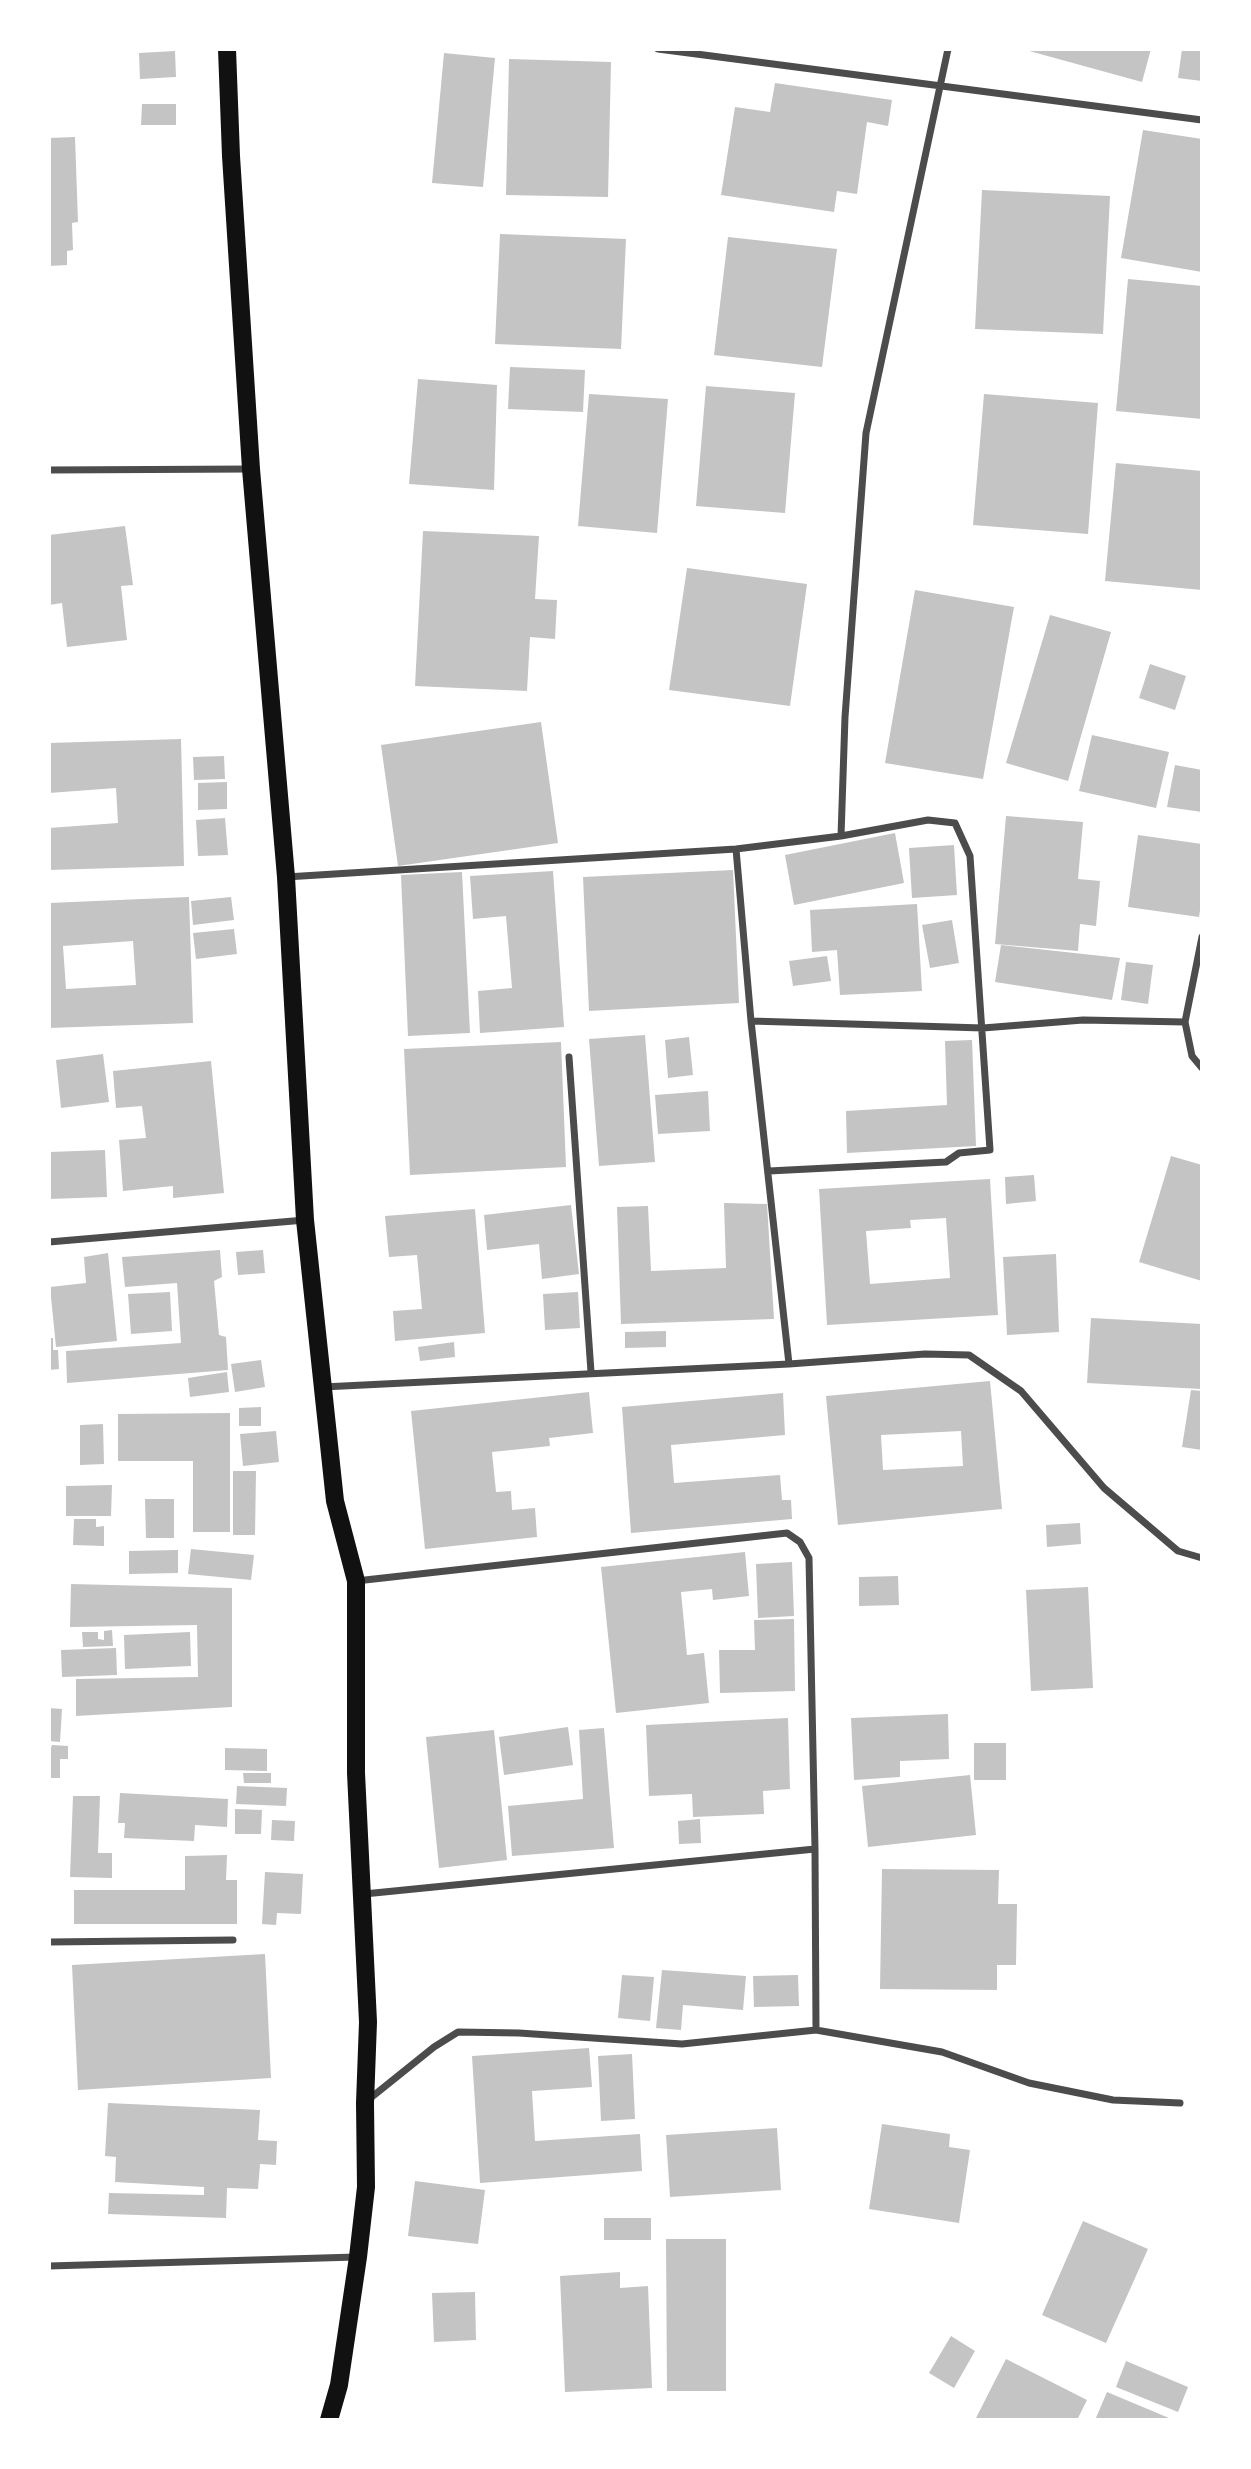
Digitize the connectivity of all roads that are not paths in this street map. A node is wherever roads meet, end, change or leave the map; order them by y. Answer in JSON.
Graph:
{"nodes":[{"id":1,"x":227,"y":49,"type":"edge"},
{"id":2,"x":658,"y":49,"type":"edge"},
{"id":3,"x":948,"y":49,"type":"edge"},
{"id":4,"x":942,"y":85,"type":"junction"},
{"id":5,"x":1202,"y":120,"type":"edge"},
{"id":6,"x":251,"y":469,"type":"junction"},
{"id":7,"x":49,"y":470,"type":"edge"},
{"id":8,"x":841,"y":836,"type":"junction"},
{"id":9,"x":736,"y":849,"type":"junction"},
{"id":10,"x":286,"y":877,"type":"junction"},
{"id":11,"x":1202,"y":937,"type":"edge"},
{"id":12,"x":751,"y":1021,"type":"junction"},
{"id":13,"x":1185,"y":1023,"type":"junction"},
{"id":14,"x":983,"y":1028,"type":"junction"},
{"id":15,"x":569,"y":1057,"type":"dead end"},
{"id":16,"x":1202,"y":1068,"type":"edge"},
{"id":17,"x":769,"y":1171,"type":"junction"},
{"id":18,"x":305,"y":1220,"type":"junction"},
{"id":19,"x":49,"y":1242,"type":"edge"},
{"id":20,"x":789,"y":1364,"type":"junction"},
{"id":21,"x":591,"y":1372,"type":"junction"},
{"id":22,"x":322,"y":1387,"type":"junction"},
{"id":23,"x":1202,"y":1558,"type":"edge"},
{"id":24,"x":356,"y":1581,"type":"junction"},
{"id":25,"x":816,"y":1849,"type":"junction"},
{"id":26,"x":363,"y":1894,"type":"junction"},
{"id":27,"x":233,"y":1940,"type":"dead end"},
{"id":28,"x":49,"y":1942,"type":"edge"},
{"id":29,"x":816,"y":2030,"type":"junction"},
{"id":30,"x":365,"y":2103,"type":"junction"},
{"id":31,"x":1180,"y":2103,"type":"dead end"},
{"id":32,"x":358,"y":2256,"type":"junction"},
{"id":33,"x":49,"y":2266,"type":"edge"},
{"id":34,"x":329,"y":2420,"type":"edge"}],
"edges":[{"from":1,"to":6,"type":"main road"},
{"from":2,"to":4,"type":"street"},
{"from":3,"to":4,"type":"street"},
{"from":4,"to":5,"type":"street"},
{"from":4,"to":8,"type":"street"},
{"from":6,"to":7,"type":"street"},
{"from":6,"to":10,"type":"main road"},
{"from":8,"to":9,"type":"street"},
{"from":8,"to":14,"type":"street"},
{"from":9,"to":10,"type":"street"},
{"from":9,"to":12,"type":"street"},
{"from":10,"to":18,"type":"main road"},
{"from":11,"to":13,"type":"street"},
{"from":12,"to":14,"type":"street"},
{"from":12,"to":17,"type":"street"},
{"from":13,"to":14,"type":"street"},
{"from":13,"to":16,"type":"street"},
{"from":14,"to":17,"type":"street"},
{"from":15,"to":21,"type":"street"},
{"from":17,"to":20,"type":"street"},
{"from":18,"to":19,"type":"street"},
{"from":18,"to":22,"type":"main road"},
{"from":20,"to":21,"type":"street"},
{"from":20,"to":23,"type":"street"},
{"from":21,"to":22,"type":"street"},
{"from":22,"to":24,"type":"main road"},
{"from":24,"to":25,"type":"street"},
{"from":24,"to":26,"type":"main road"},
{"from":25,"to":26,"type":"street"},
{"from":25,"to":29,"type":"street"},
{"from":26,"to":30,"type":"main road"},
{"from":27,"to":28,"type":"street"},
{"from":29,"to":30,"type":"street"},
{"from":29,"to":31,"type":"street"},
{"from":30,"to":32,"type":"main road"},
{"from":32,"to":33,"type":"street"},
{"from":32,"to":34,"type":"main road"}]}
